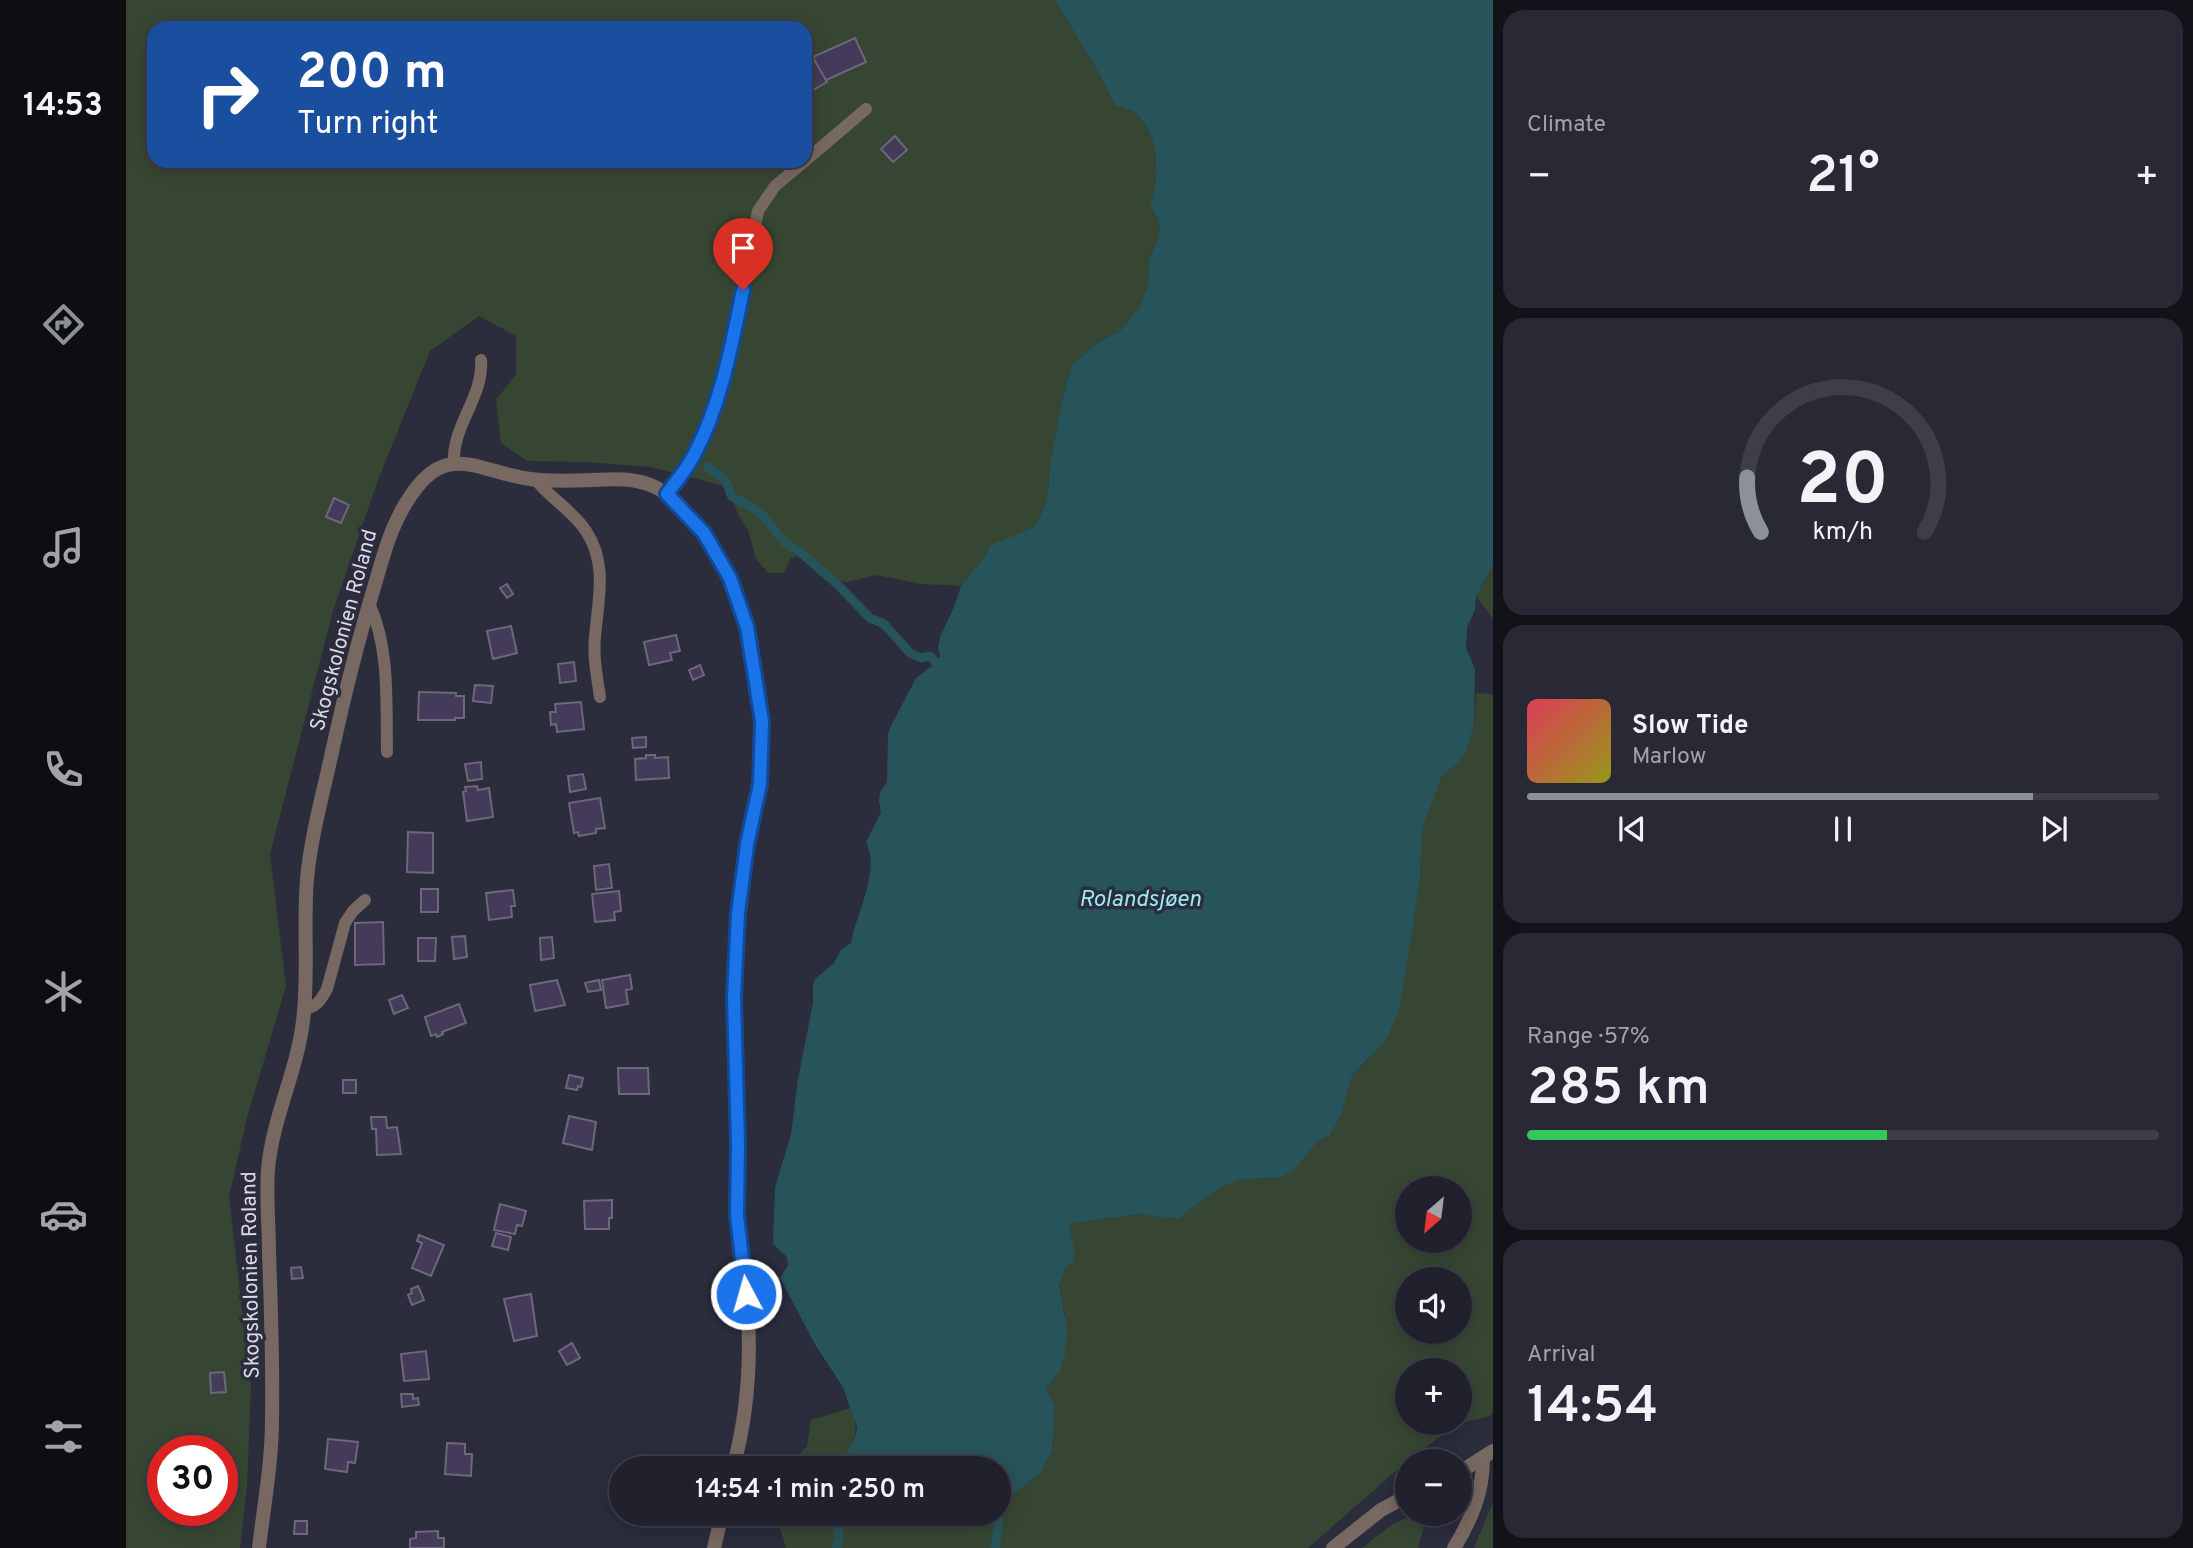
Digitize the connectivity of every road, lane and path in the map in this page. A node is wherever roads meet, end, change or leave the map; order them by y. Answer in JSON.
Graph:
{"nodes":[{"id":1,"x":866,"y":109,"type":"dead end"},
{"id":2,"x":812,"y":155,"type":"edge"},
{"id":3,"x":797,"y":168,"type":"edge"},
{"id":4,"x":481,"y":360,"type":"dead end"},
{"id":5,"x":454,"y":462,"type":"junction"},
{"id":6,"x":536,"y":480,"type":"junction"},
{"id":7,"x":667,"y":494,"type":"junction"},
{"id":8,"x":369,"y":603,"type":"junction"},
{"id":9,"x":600,"y":697,"type":"dead end"},
{"id":10,"x":387,"y":752,"type":"dead end"},
{"id":11,"x":365,"y":900,"type":"dead end"},
{"id":12,"x":304,"y":1009,"type":"junction"},
{"id":13,"x":1488,"y":1455,"type":"edge"},
{"id":14,"x":737,"y":1456,"type":"edge"},
{"id":15,"x":1472,"y":1465,"type":"edge"},
{"id":16,"x":1395,"y":1502,"type":"edge"},
{"id":17,"x":719,"y":1526,"type":"edge"},
{"id":18,"x":259,"y":1548,"type":"edge"},
{"id":19,"x":714,"y":1548,"type":"edge"},
{"id":20,"x":1334,"y":1548,"type":"edge"},
{"id":21,"x":1454,"y":1548,"type":"edge"}],
"edges":[{"from":1,"to":2,"type":"lane"},
{"from":3,"to":7,"type":"lane"},
{"from":4,"to":5,"type":"lane"},
{"from":5,"to":6,"type":"street"},
{"from":5,"to":8,"type":"street","name":"Skogskolonien Roland"},
{"from":6,"to":7,"type":"street"},
{"from":6,"to":9,"type":"lane"},
{"from":7,"to":14,"type":"street"},
{"from":8,"to":10,"type":"lane"},
{"from":8,"to":12,"type":"street","name":"Skogskolonien Roland"},
{"from":11,"to":12,"type":"lane"},
{"from":12,"to":18,"type":"street","name":"Skogskolonien Roland"},
{"from":13,"to":15,"type":"street"},
{"from":13,"to":21,"type":"street"},
{"from":16,"to":20,"type":"street"},
{"from":17,"to":19,"type":"street"}]}
